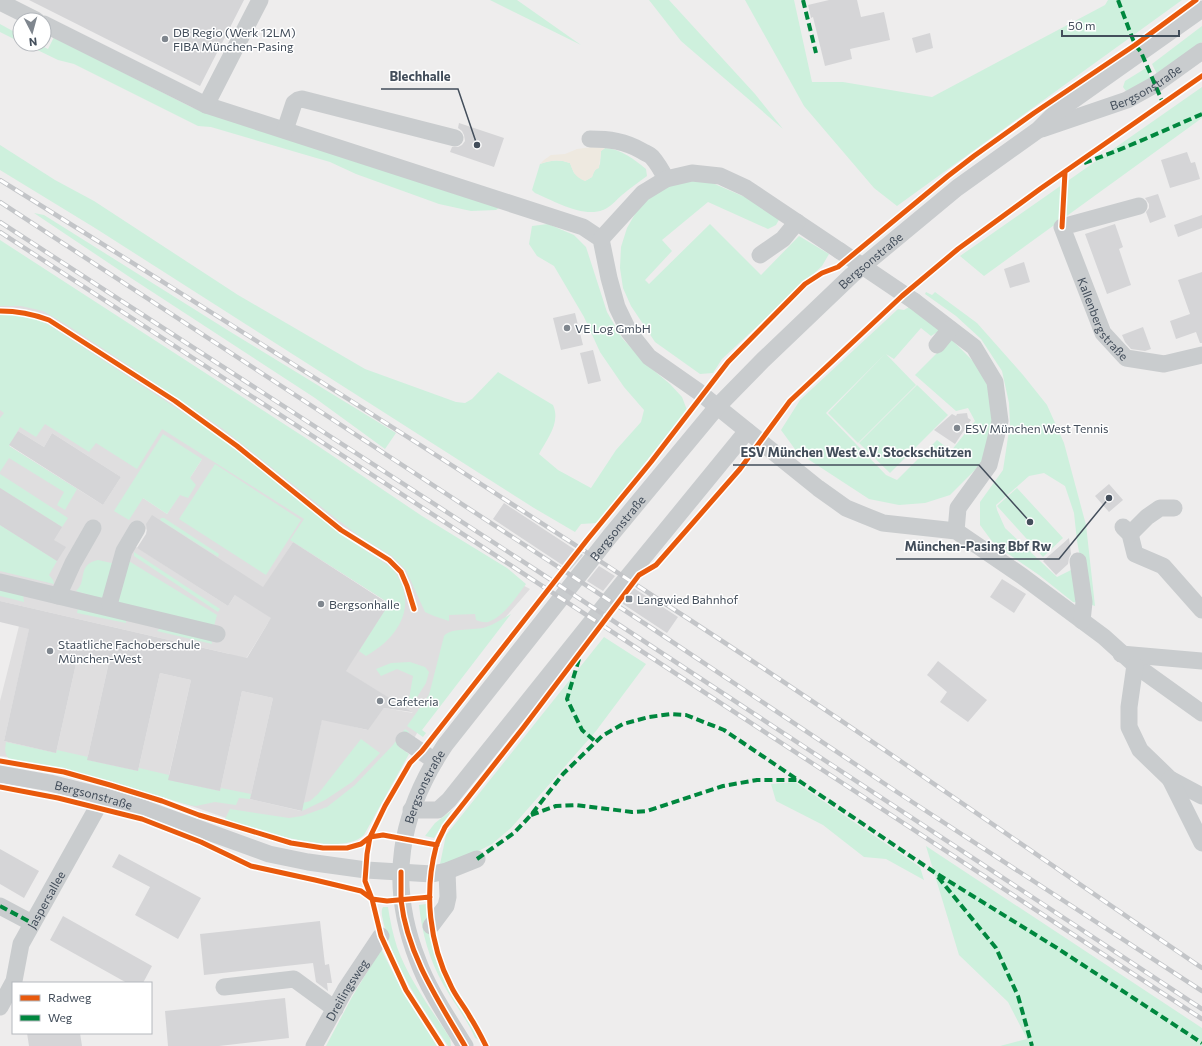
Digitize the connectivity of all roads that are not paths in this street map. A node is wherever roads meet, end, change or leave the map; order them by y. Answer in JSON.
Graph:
{"nodes":[{"id":1,"x":260,"y":0,"type":"edge"},
{"id":2,"x":0,"y":2,"type":"edge"},
{"id":3,"x":1202,"y":9,"type":"edge"},
{"id":4,"x":20,"y":12,"type":"edge"},
{"id":5,"x":52,"y":28,"type":"edge"},
{"id":6,"x":1202,"y":51,"type":"edge"},
{"id":7,"x":206,"y":105,"type":"junction"},
{"id":8,"x":285,"y":130,"type":"junction"},
{"id":9,"x":1038,"y":130,"type":"junction"},
{"id":10,"x":455,"y":138,"type":"dead end"},
{"id":11,"x":590,"y":139,"type":"dead end"},
{"id":12,"x":666,"y":179,"type":"junction"},
{"id":13,"x":1139,"y":206,"type":"dead end"},
{"id":14,"x":797,"y":222,"type":"junction"},
{"id":15,"x":601,"y":239,"type":"junction"},
{"id":16,"x":760,"y":255,"type":"dead end"},
{"id":17,"x":950,"y":329,"type":"junction"},
{"id":18,"x":937,"y":344,"type":"dead end"},
{"id":19,"x":1202,"y":355,"type":"edge"},
{"id":20,"x":717,"y":407,"type":"junction"},
{"id":21,"x":747,"y":431,"type":"junction"},
{"id":22,"x":1174,"y":508,"type":"dead end"},
{"id":23,"x":93,"y":528,"type":"dead end"},
{"id":24,"x":137,"y":529,"type":"dead end"},
{"id":25,"x":956,"y":531,"type":"junction"},
{"id":26,"x":1078,"y":562,"type":"dead end"},
{"id":27,"x":0,"y":582,"type":"edge"},
{"id":28,"x":58,"y":596,"type":"junction"},
{"id":29,"x":111,"y":608,"type":"junction"},
{"id":30,"x":1202,"y":610,"type":"edge"},
{"id":31,"x":1082,"y":621,"type":"junction"},
{"id":32,"x":217,"y":634,"type":"dead end"},
{"id":33,"x":1121,"y":654,"type":"junction"},
{"id":34,"x":1202,"y":661,"type":"edge"},
{"id":35,"x":1135,"y":665,"type":"junction"},
{"id":36,"x":1202,"y":713,"type":"edge"},
{"id":37,"x":404,"y":740,"type":"dead end"},
{"id":38,"x":435,"y":761,"type":"junction"},
{"id":39,"x":0,"y":774,"type":"edge"},
{"id":40,"x":1170,"y":779,"type":"junction"},
{"id":41,"x":102,"y":796,"type":"junction"},
{"id":42,"x":1202,"y":796,"type":"edge"},
{"id":43,"x":412,"y":810,"type":"junction"},
{"id":44,"x":1197,"y":827,"type":"edge"},
{"id":45,"x":1202,"y":843,"type":"edge"},
{"id":46,"x":477,"y":859,"type":"dead end"},
{"id":47,"x":447,"y":871,"type":"junction"},
{"id":48,"x":401,"y":872,"type":"junction"},
{"id":49,"x":0,"y":906,"type":"edge"},
{"id":50,"x":32,"y":923,"type":"junction"},
{"id":51,"x":431,"y":926,"type":"dead end"},
{"id":52,"x":381,"y":936,"type":"dead end"},
{"id":53,"x":13,"y":982,"type":"edge"},
{"id":54,"x":12,"y":985,"type":"edge"},
{"id":55,"x":224,"y":987,"type":"dead end"},
{"id":56,"x":0,"y":1007,"type":"edge"},
{"id":57,"x":335,"y":1010,"type":"junction"},
{"id":58,"x":314,"y":1046,"type":"edge"},
{"id":59,"x":465,"y":1046,"type":"edge"}],
"edges":[{"from":1,"to":7,"type":"street"},
{"from":2,"to":4,"type":"street"},
{"from":3,"to":9,"type":"street","name":"Bergsonstraße"},
{"from":5,"to":7,"type":"street"},
{"from":6,"to":9,"type":"street","name":"Bergsonstraße"},
{"from":7,"to":8,"type":"street"},
{"from":8,"to":10,"type":"street"},
{"from":8,"to":15,"type":"street"},
{"from":9,"to":20,"type":"street","name":"Bergsonstraße"},
{"from":11,"to":12,"type":"street"},
{"from":12,"to":14,"type":"street"},
{"from":12,"to":15,"type":"street"},
{"from":13,"to":19,"type":"street","name":"Kallenbergstraße"},
{"from":14,"to":16,"type":"street"},
{"from":14,"to":17,"type":"street","bridge":true},
{"from":15,"to":20,"type":"street"},
{"from":17,"to":18,"type":"street"},
{"from":17,"to":25,"type":"street"},
{"from":20,"to":21,"type":"street"},
{"from":20,"to":38,"type":"street","name":"Bergsonstraße"},
{"from":21,"to":25,"type":"street"},
{"from":21,"to":43,"type":"street"},
{"from":22,"to":30,"type":"street"},
{"from":23,"to":28,"type":"street"},
{"from":24,"to":29,"type":"street"},
{"from":25,"to":31,"type":"street"},
{"from":26,"to":31,"type":"street"},
{"from":27,"to":28,"type":"street"},
{"from":28,"to":29,"type":"street"},
{"from":29,"to":32,"type":"street"},
{"from":31,"to":33,"type":"street"},
{"from":33,"to":34,"type":"street"},
{"from":33,"to":35,"type":"street"},
{"from":35,"to":36,"type":"street"},
{"from":35,"to":40,"type":"street"},
{"from":37,"to":38,"type":"street"},
{"from":38,"to":43,"type":"street","name":"Bergsonstraße"},
{"from":39,"to":41,"type":"street","name":"Bergsonstraße"},
{"from":40,"to":42,"type":"street"},
{"from":40,"to":44,"type":"street"},
{"from":41,"to":48,"type":"street","name":"Bergsonstraße"},
{"from":41,"to":50,"type":"street","name":"Jaspersallee"},
{"from":43,"to":48,"type":"street","name":"Bergsonstraße"},
{"from":44,"to":45,"type":"street"},
{"from":46,"to":47,"type":"street"},
{"from":47,"to":48,"type":"street"},
{"from":47,"to":51,"type":"street"},
{"from":48,"to":59,"type":"street"},
{"from":49,"to":50,"type":"street"},
{"from":50,"to":53,"type":"street","name":"Jaspersallee"},
{"from":52,"to":57,"type":"street","name":"Dreilingsweg"},
{"from":54,"to":56,"type":"street","name":"Jaspersallee"},
{"from":55,"to":57,"type":"street"},
{"from":57,"to":58,"type":"street","name":"Dreilingsweg"}]}
